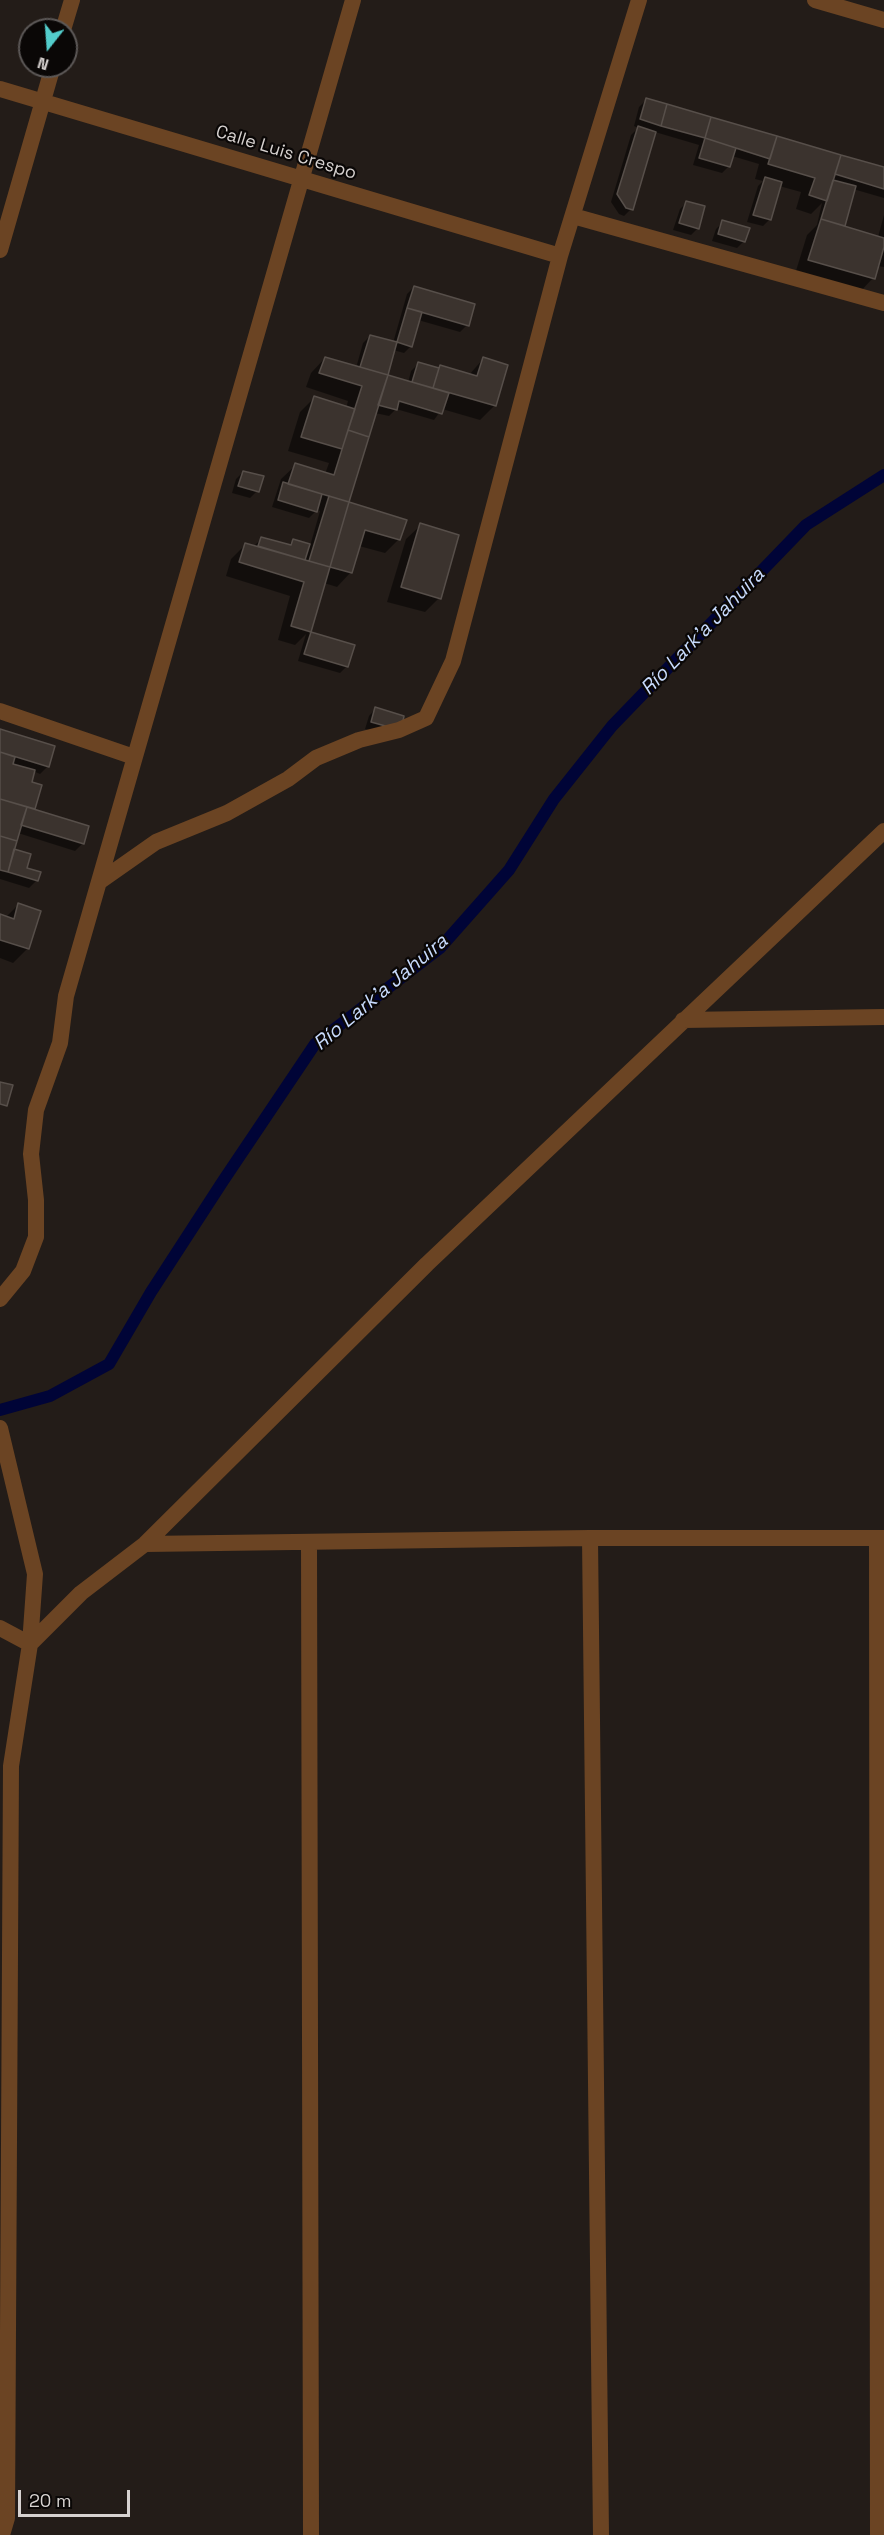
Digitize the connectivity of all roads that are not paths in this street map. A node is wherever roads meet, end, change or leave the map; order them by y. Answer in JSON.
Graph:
{"nodes":[{"id":1,"x":72,"y":0,"type":"edge"},
{"id":2,"x":353,"y":0,"type":"edge"},
{"id":3,"x":639,"y":0,"type":"edge"},
{"id":4,"x":815,"y":0,"type":"edge"},
{"id":5,"x":67,"y":18,"type":"edge"},
{"id":6,"x":884,"y":20,"type":"edge"},
{"id":7,"x":49,"y":78,"type":"edge"},
{"id":8,"x":0,"y":90,"type":"edge"},
{"id":9,"x":42,"y":102,"type":"junction"},
{"id":10,"x":301,"y":177,"type":"junction"},
{"id":11,"x":573,"y":216,"type":"junction"},
{"id":12,"x":0,"y":250,"type":"edge"},
{"id":13,"x":560,"y":256,"type":"junction"},
{"id":14,"x":884,"y":303,"type":"edge"},
{"id":15,"x":0,"y":711,"type":"edge"},
{"id":16,"x":134,"y":757,"type":"junction"},
{"id":17,"x":884,"y":831,"type":"edge"},
{"id":18,"x":99,"y":882,"type":"junction"},
{"id":19,"x":884,"y":1017,"type":"edge"},
{"id":20,"x":683,"y":1020,"type":"junction"},
{"id":21,"x":0,"y":1299,"type":"edge"},
{"id":22,"x":0,"y":1428,"type":"edge"},
{"id":23,"x":590,"y":1538,"type":"junction"},
{"id":24,"x":880,"y":1538,"type":"edge"},
{"id":25,"x":309,"y":1543,"type":"junction"},
{"id":26,"x":145,"y":1544,"type":"junction"},
{"id":27,"x":0,"y":1628,"type":"edge"},
{"id":28,"x":30,"y":1644,"type":"junction"},
{"id":29,"x":2,"y":2535,"type":"edge"},
{"id":30,"x":311,"y":2535,"type":"edge"},
{"id":31,"x":601,"y":2535,"type":"edge"},
{"id":32,"x":878,"y":2535,"type":"edge"}],
"edges":[{"from":1,"to":5,"type":"street"},
{"from":2,"to":10,"type":"street"},
{"from":3,"to":11,"type":"street"},
{"from":4,"to":6,"type":"street"},
{"from":7,"to":9,"type":"street"},
{"from":8,"to":9,"type":"street","name":"Calle Luis Crespo"},
{"from":9,"to":10,"type":"street","name":"Calle Luis Crespo"},
{"from":9,"to":12,"type":"street"},
{"from":10,"to":13,"type":"street","name":"Calle Luis Crespo"},
{"from":10,"to":16,"type":"street"},
{"from":11,"to":13,"type":"street"},
{"from":11,"to":14,"type":"street"},
{"from":13,"to":18,"type":"street"},
{"from":15,"to":16,"type":"street"},
{"from":16,"to":18,"type":"street"},
{"from":17,"to":20,"type":"street"},
{"from":18,"to":21,"type":"street"},
{"from":19,"to":20,"type":"street"},
{"from":20,"to":26,"type":"street"},
{"from":22,"to":28,"type":"street"},
{"from":23,"to":24,"type":"street"},
{"from":23,"to":25,"type":"street"},
{"from":23,"to":31,"type":"street"},
{"from":24,"to":32,"type":"street"},
{"from":25,"to":26,"type":"street"},
{"from":25,"to":30,"type":"street"},
{"from":26,"to":28,"type":"street"},
{"from":27,"to":28,"type":"street"},
{"from":28,"to":29,"type":"street"}]}
